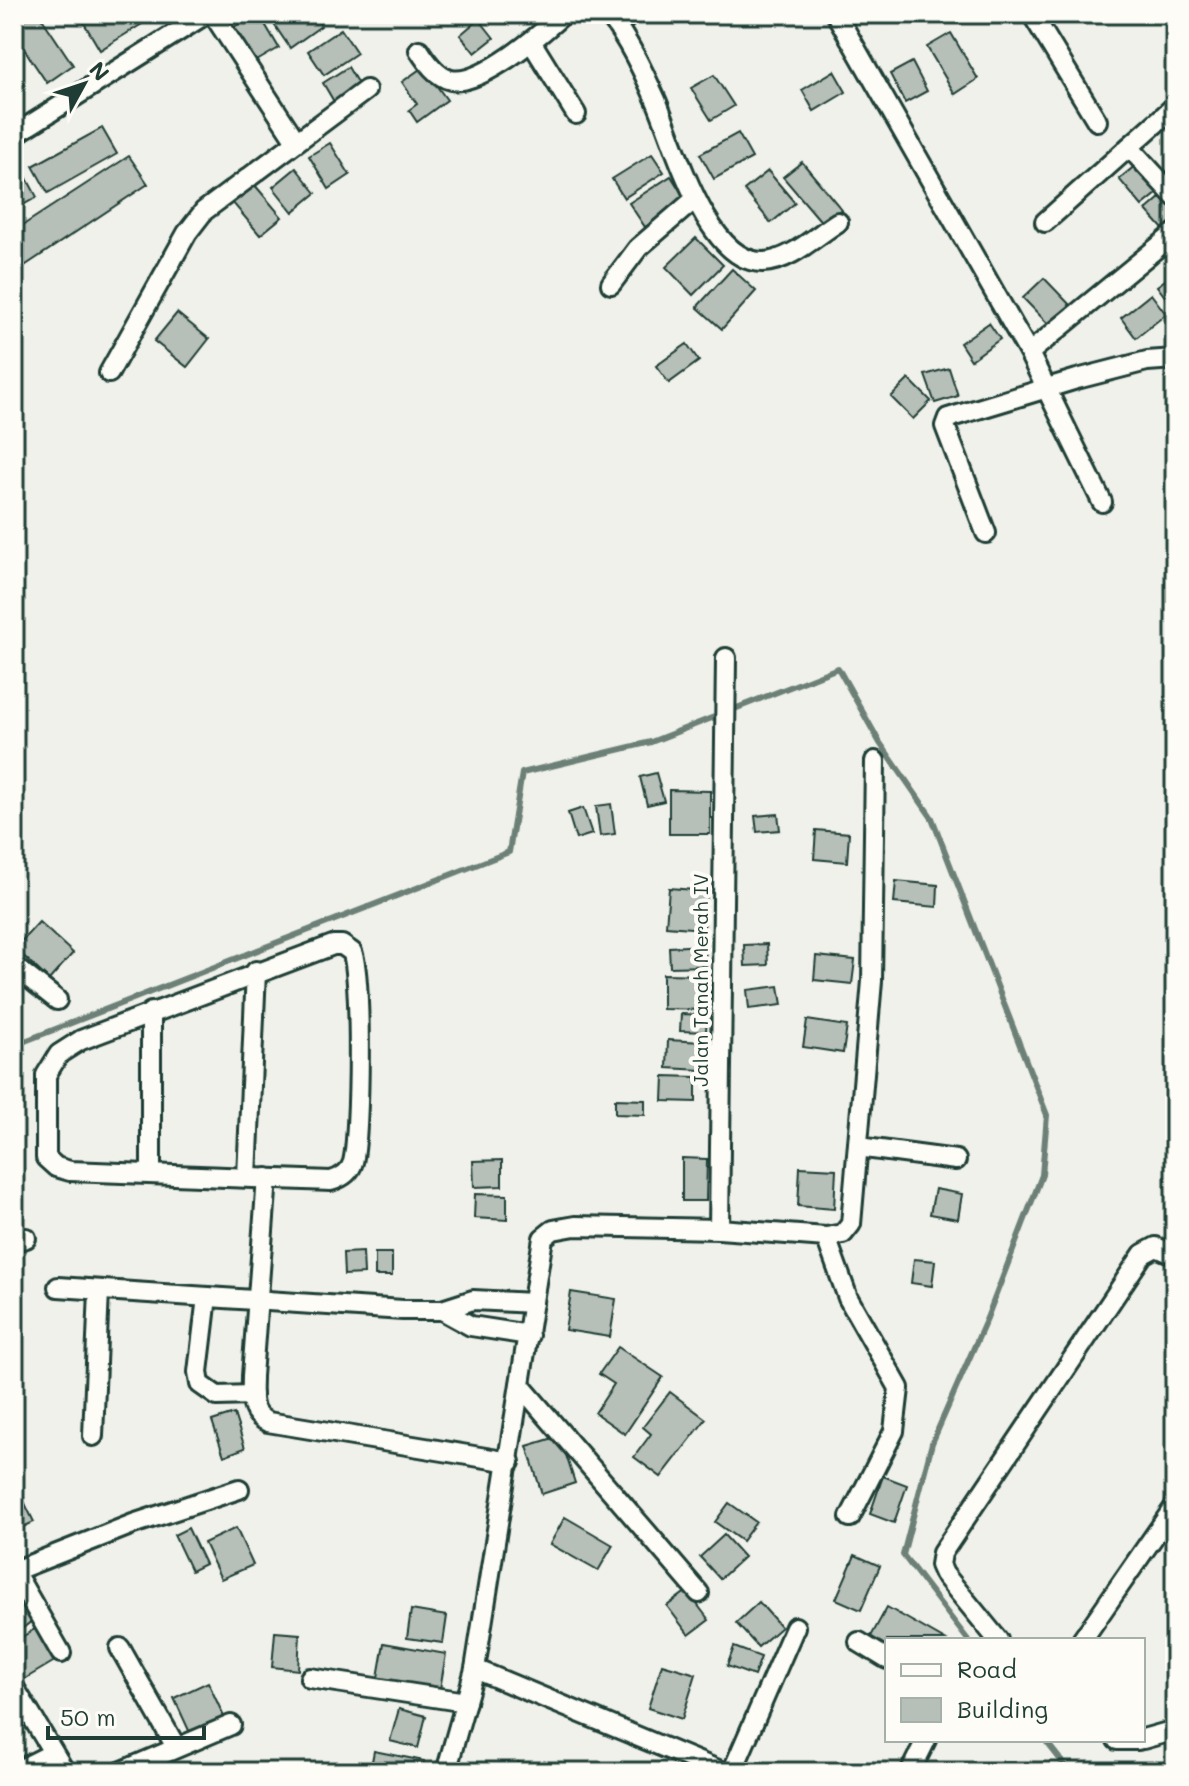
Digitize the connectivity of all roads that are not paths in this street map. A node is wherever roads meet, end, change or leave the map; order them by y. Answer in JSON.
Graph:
{"nodes":[{"id":1,"x":206,"y":14,"type":"edge"},
{"id":2,"x":213,"y":14,"type":"edge"},
{"id":3,"x":563,"y":14,"type":"edge"},
{"id":4,"x":608,"y":14,"type":"edge"},
{"id":5,"x":836,"y":14,"type":"edge"},
{"id":6,"x":1032,"y":14,"type":"edge"},
{"id":7,"x":532,"y":43,"type":"junction"},
{"id":8,"x":419,"y":50,"type":"dead end"},
{"id":9,"x":366,"y":90,"type":"dead end"},
{"id":10,"x":1175,"y":106,"type":"edge"},
{"id":11,"x":576,"y":114,"type":"dead end"},
{"id":12,"x":1097,"y":121,"type":"dead end"},
{"id":13,"x":14,"y":135,"type":"edge"},
{"id":14,"x":296,"y":141,"type":"junction"},
{"id":15,"x":1129,"y":147,"type":"junction"},
{"id":16,"x":1175,"y":197,"type":"edge"},
{"id":17,"x":695,"y":199,"type":"junction"},
{"id":18,"x":838,"y":222,"type":"dead end"},
{"id":19,"x":1045,"y":222,"type":"dead end"},
{"id":20,"x":1175,"y":233,"type":"edge"},
{"id":21,"x":611,"y":284,"type":"dead end"},
{"id":22,"x":1029,"y":353,"type":"junction"},
{"id":23,"x":1174,"y":365,"type":"edge"},
{"id":24,"x":109,"y":373,"type":"dead end"},
{"id":25,"x":1047,"y":387,"type":"junction"},
{"id":26,"x":1102,"y":502,"type":"dead end"},
{"id":27,"x":986,"y":533,"type":"dead end"},
{"id":28,"x":726,"y":658,"type":"dead end"},
{"id":29,"x":875,"y":761,"type":"dead end"},
{"id":30,"x":14,"y":966,"type":"edge"},
{"id":31,"x":256,"y":971,"type":"junction"},
{"id":32,"x":57,"y":1000,"type":"dead end"},
{"id":33,"x":151,"y":1012,"type":"junction"},
{"id":34,"x":858,"y":1147,"type":"junction"},
{"id":35,"x":956,"y":1160,"type":"dead end"},
{"id":36,"x":151,"y":1171,"type":"junction"},
{"id":37,"x":247,"y":1177,"type":"junction"},
{"id":38,"x":267,"y":1178,"type":"junction"},
{"id":39,"x":719,"y":1229,"type":"junction"},
{"id":40,"x":826,"y":1237,"type":"junction"},
{"id":41,"x":1175,"y":1255,"type":"edge"},
{"id":42,"x":58,"y":1287,"type":"dead end"},
{"id":43,"x":99,"y":1290,"type":"junction"},
{"id":44,"x":207,"y":1297,"type":"junction"},
{"id":45,"x":261,"y":1300,"type":"junction"},
{"id":46,"x":533,"y":1303,"type":"junction"},
{"id":47,"x":442,"y":1310,"type":"junction"},
{"id":48,"x":529,"y":1335,"type":"junction"},
{"id":49,"x":520,"y":1385,"type":"junction"},
{"id":50,"x":252,"y":1395,"type":"junction"},
{"id":51,"x":93,"y":1436,"type":"dead end"},
{"id":52,"x":510,"y":1462,"type":"junction"},
{"id":53,"x":239,"y":1489,"type":"dead end"},
{"id":54,"x":1175,"y":1506,"type":"edge"},
{"id":55,"x":850,"y":1517,"type":"dead end"},
{"id":56,"x":14,"y":1571,"type":"edge"},
{"id":57,"x":699,"y":1593,"type":"dead end"},
{"id":58,"x":795,"y":1627,"type":"dead end"},
{"id":59,"x":996,"y":1638,"type":"edge"},
{"id":60,"x":1083,"y":1638,"type":"edge"},
{"id":61,"x":859,"y":1642,"type":"dead end"},
{"id":62,"x":120,"y":1648,"type":"dead end"},
{"id":63,"x":61,"y":1653,"type":"dead end"},
{"id":64,"x":885,"y":1658,"type":"edge"},
{"id":65,"x":475,"y":1669,"type":"junction"},
{"id":66,"x":310,"y":1678,"type":"dead end"},
{"id":67,"x":14,"y":1687,"type":"edge"},
{"id":68,"x":466,"y":1702,"type":"junction"},
{"id":69,"x":231,"y":1725,"type":"dead end"},
{"id":70,"x":1175,"y":1730,"type":"edge"},
{"id":71,"x":1145,"y":1739,"type":"edge"},
{"id":72,"x":925,"y":1742,"type":"edge"},
{"id":73,"x":176,"y":1747,"type":"junction"},
{"id":74,"x":53,"y":1753,"type":"junction"},
{"id":75,"x":15,"y":1772,"type":"edge"},
{"id":76,"x":65,"y":1772,"type":"edge"},
{"id":77,"x":120,"y":1772,"type":"edge"},
{"id":78,"x":446,"y":1772,"type":"edge"},
{"id":79,"x":723,"y":1772,"type":"edge"},
{"id":80,"x":732,"y":1772,"type":"edge"},
{"id":81,"x":910,"y":1772,"type":"edge"}],
"edges":[{"from":1,"to":13,"type":"street"},
{"from":2,"to":14,"type":"street"},
{"from":3,"to":7,"type":"street"},
{"from":4,"to":17,"type":"street"},
{"from":5,"to":22,"type":"street"},
{"from":6,"to":12,"type":"street"},
{"from":7,"to":8,"type":"street"},
{"from":7,"to":11,"type":"street"},
{"from":9,"to":14,"type":"street"},
{"from":10,"to":15,"type":"street"},
{"from":14,"to":24,"type":"street"},
{"from":15,"to":16,"type":"street"},
{"from":15,"to":19,"type":"street"},
{"from":17,"to":18,"type":"street"},
{"from":17,"to":21,"type":"street"},
{"from":20,"to":22,"type":"street"},
{"from":22,"to":25,"type":"street"},
{"from":23,"to":25,"type":"street"},
{"from":25,"to":26,"type":"street"},
{"from":25,"to":27,"type":"street"},
{"from":28,"to":39,"type":"street","name":"Jalan Tanah Merah IV"},
{"from":29,"to":34,"type":"street"},
{"from":30,"to":32,"type":"street"},
{"from":31,"to":33,"type":"street"},
{"from":31,"to":37,"type":"street"},
{"from":31,"to":38,"type":"street"},
{"from":33,"to":36,"type":"street"},
{"from":33,"to":36,"type":"street"},
{"from":34,"to":35,"type":"street"},
{"from":34,"to":40,"type":"street"},
{"from":36,"to":37,"type":"street"},
{"from":37,"to":38,"type":"street"},
{"from":38,"to":45,"type":"street"},
{"from":39,"to":40,"type":"street"},
{"from":39,"to":46,"type":"street"},
{"from":40,"to":55,"type":"street"},
{"from":41,"to":59,"type":"street"},
{"from":42,"to":43,"type":"street"},
{"from":43,"to":44,"type":"street"},
{"from":43,"to":51,"type":"street"},
{"from":44,"to":45,"type":"street"},
{"from":44,"to":50,"type":"street"},
{"from":45,"to":47,"type":"street"},
{"from":45,"to":50,"type":"street"},
{"from":46,"to":47,"type":"street"},
{"from":46,"to":48,"type":"street"},
{"from":47,"to":48,"type":"street"},
{"from":48,"to":49,"type":"street"},
{"from":49,"to":52,"type":"street"},
{"from":49,"to":57,"type":"street"},
{"from":50,"to":52,"type":"street"},
{"from":52,"to":65,"type":"street"},
{"from":53,"to":56,"type":"street"},
{"from":54,"to":60,"type":"street"},
{"from":56,"to":63,"type":"street"},
{"from":58,"to":80,"type":"street"},
{"from":61,"to":64,"type":"street"},
{"from":62,"to":73,"type":"street"},
{"from":65,"to":68,"type":"street"},
{"from":65,"to":79,"type":"street"},
{"from":66,"to":68,"type":"street"},
{"from":67,"to":74,"type":"street"},
{"from":68,"to":78,"type":"street"},
{"from":69,"to":73,"type":"street"},
{"from":70,"to":71,"type":"street"},
{"from":72,"to":81,"type":"street"},
{"from":73,"to":77,"type":"street"},
{"from":74,"to":75,"type":"street"},
{"from":74,"to":76,"type":"street"}]}
